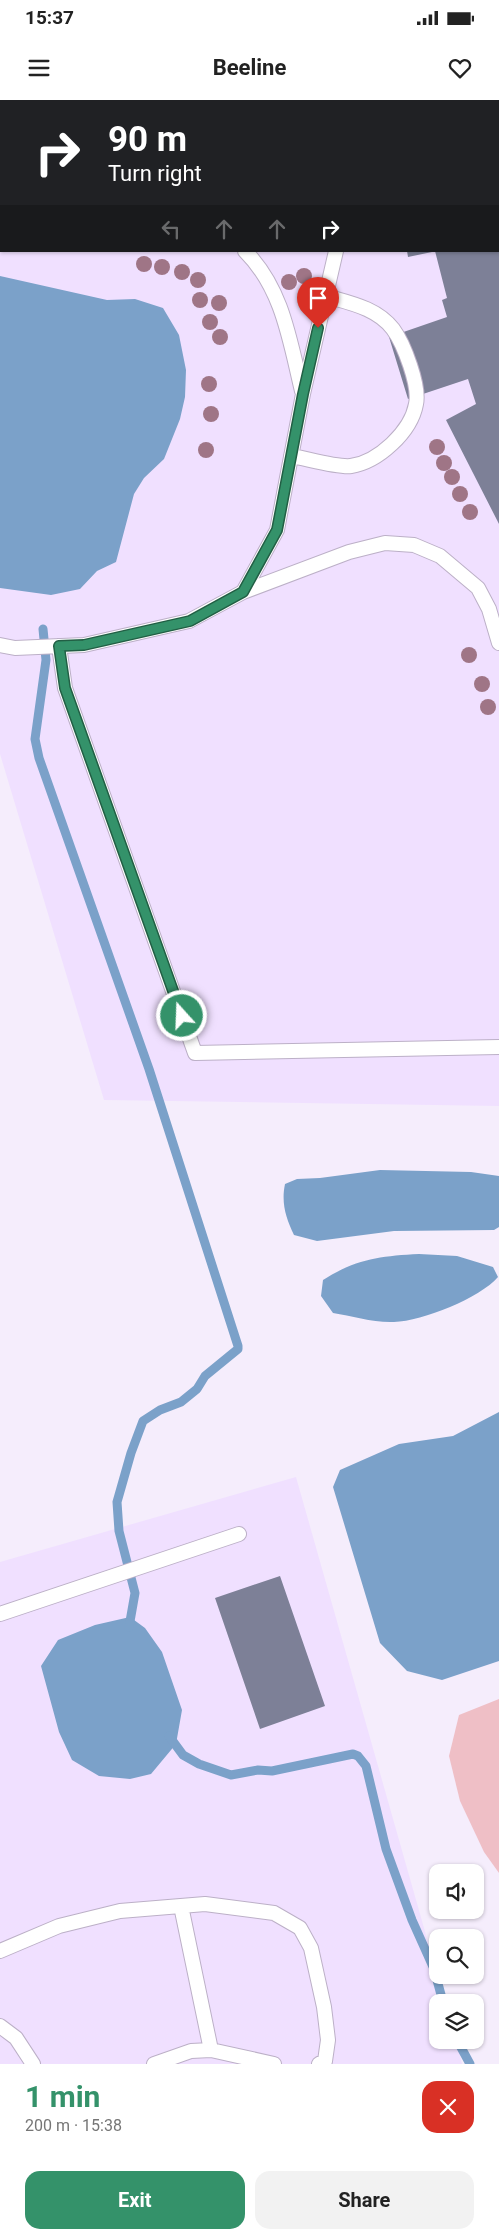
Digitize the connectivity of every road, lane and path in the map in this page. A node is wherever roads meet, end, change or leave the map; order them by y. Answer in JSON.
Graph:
{"nodes":[{"id":1,"x":246,"y":252,"type":"edge"},
{"id":2,"x":336,"y":252,"type":"edge"},
{"id":3,"x":326,"y":296,"type":"junction"},
{"id":4,"x":303,"y":394,"type":"junction"},
{"id":5,"x":291,"y":456,"type":"junction"},
{"id":6,"x":243,"y":592,"type":"junction"},
{"id":7,"x":499,"y":643,"type":"edge"},
{"id":8,"x":0,"y":645,"type":"edge"},
{"id":9,"x":59,"y":646,"type":"junction"},
{"id":10,"x":499,"y":1047,"type":"edge"},
{"id":11,"x":239,"y":1534,"type":"dead end"},
{"id":12,"x":0,"y":1614,"type":"edge"},
{"id":13,"x":180,"y":1906,"type":"junction"},
{"id":14,"x":0,"y":1951,"type":"edge"},
{"id":15,"x":0,"y":2026,"type":"edge"},
{"id":16,"x":211,"y":2050,"type":"junction"},
{"id":17,"x":33,"y":2064,"type":"edge"},
{"id":18,"x":154,"y":2064,"type":"edge"},
{"id":19,"x":274,"y":2064,"type":"edge"},
{"id":20,"x":319,"y":2064,"type":"edge"}],
"edges":[{"from":1,"to":4,"type":"lane"},
{"from":2,"to":3,"type":"lane"},
{"from":3,"to":4,"type":"lane"},
{"from":3,"to":5,"type":"lane"},
{"from":4,"to":5,"type":"lane"},
{"from":5,"to":6,"type":"lane"},
{"from":6,"to":7,"type":"lane"},
{"from":6,"to":9,"type":"lane"},
{"from":8,"to":9,"type":"lane"},
{"from":9,"to":10,"type":"lane"},
{"from":11,"to":12,"type":"lane"},
{"from":13,"to":14,"type":"lane"},
{"from":13,"to":16,"type":"lane"},
{"from":13,"to":20,"type":"lane"},
{"from":15,"to":17,"type":"lane"},
{"from":16,"to":18,"type":"lane"},
{"from":16,"to":19,"type":"lane"}]}
